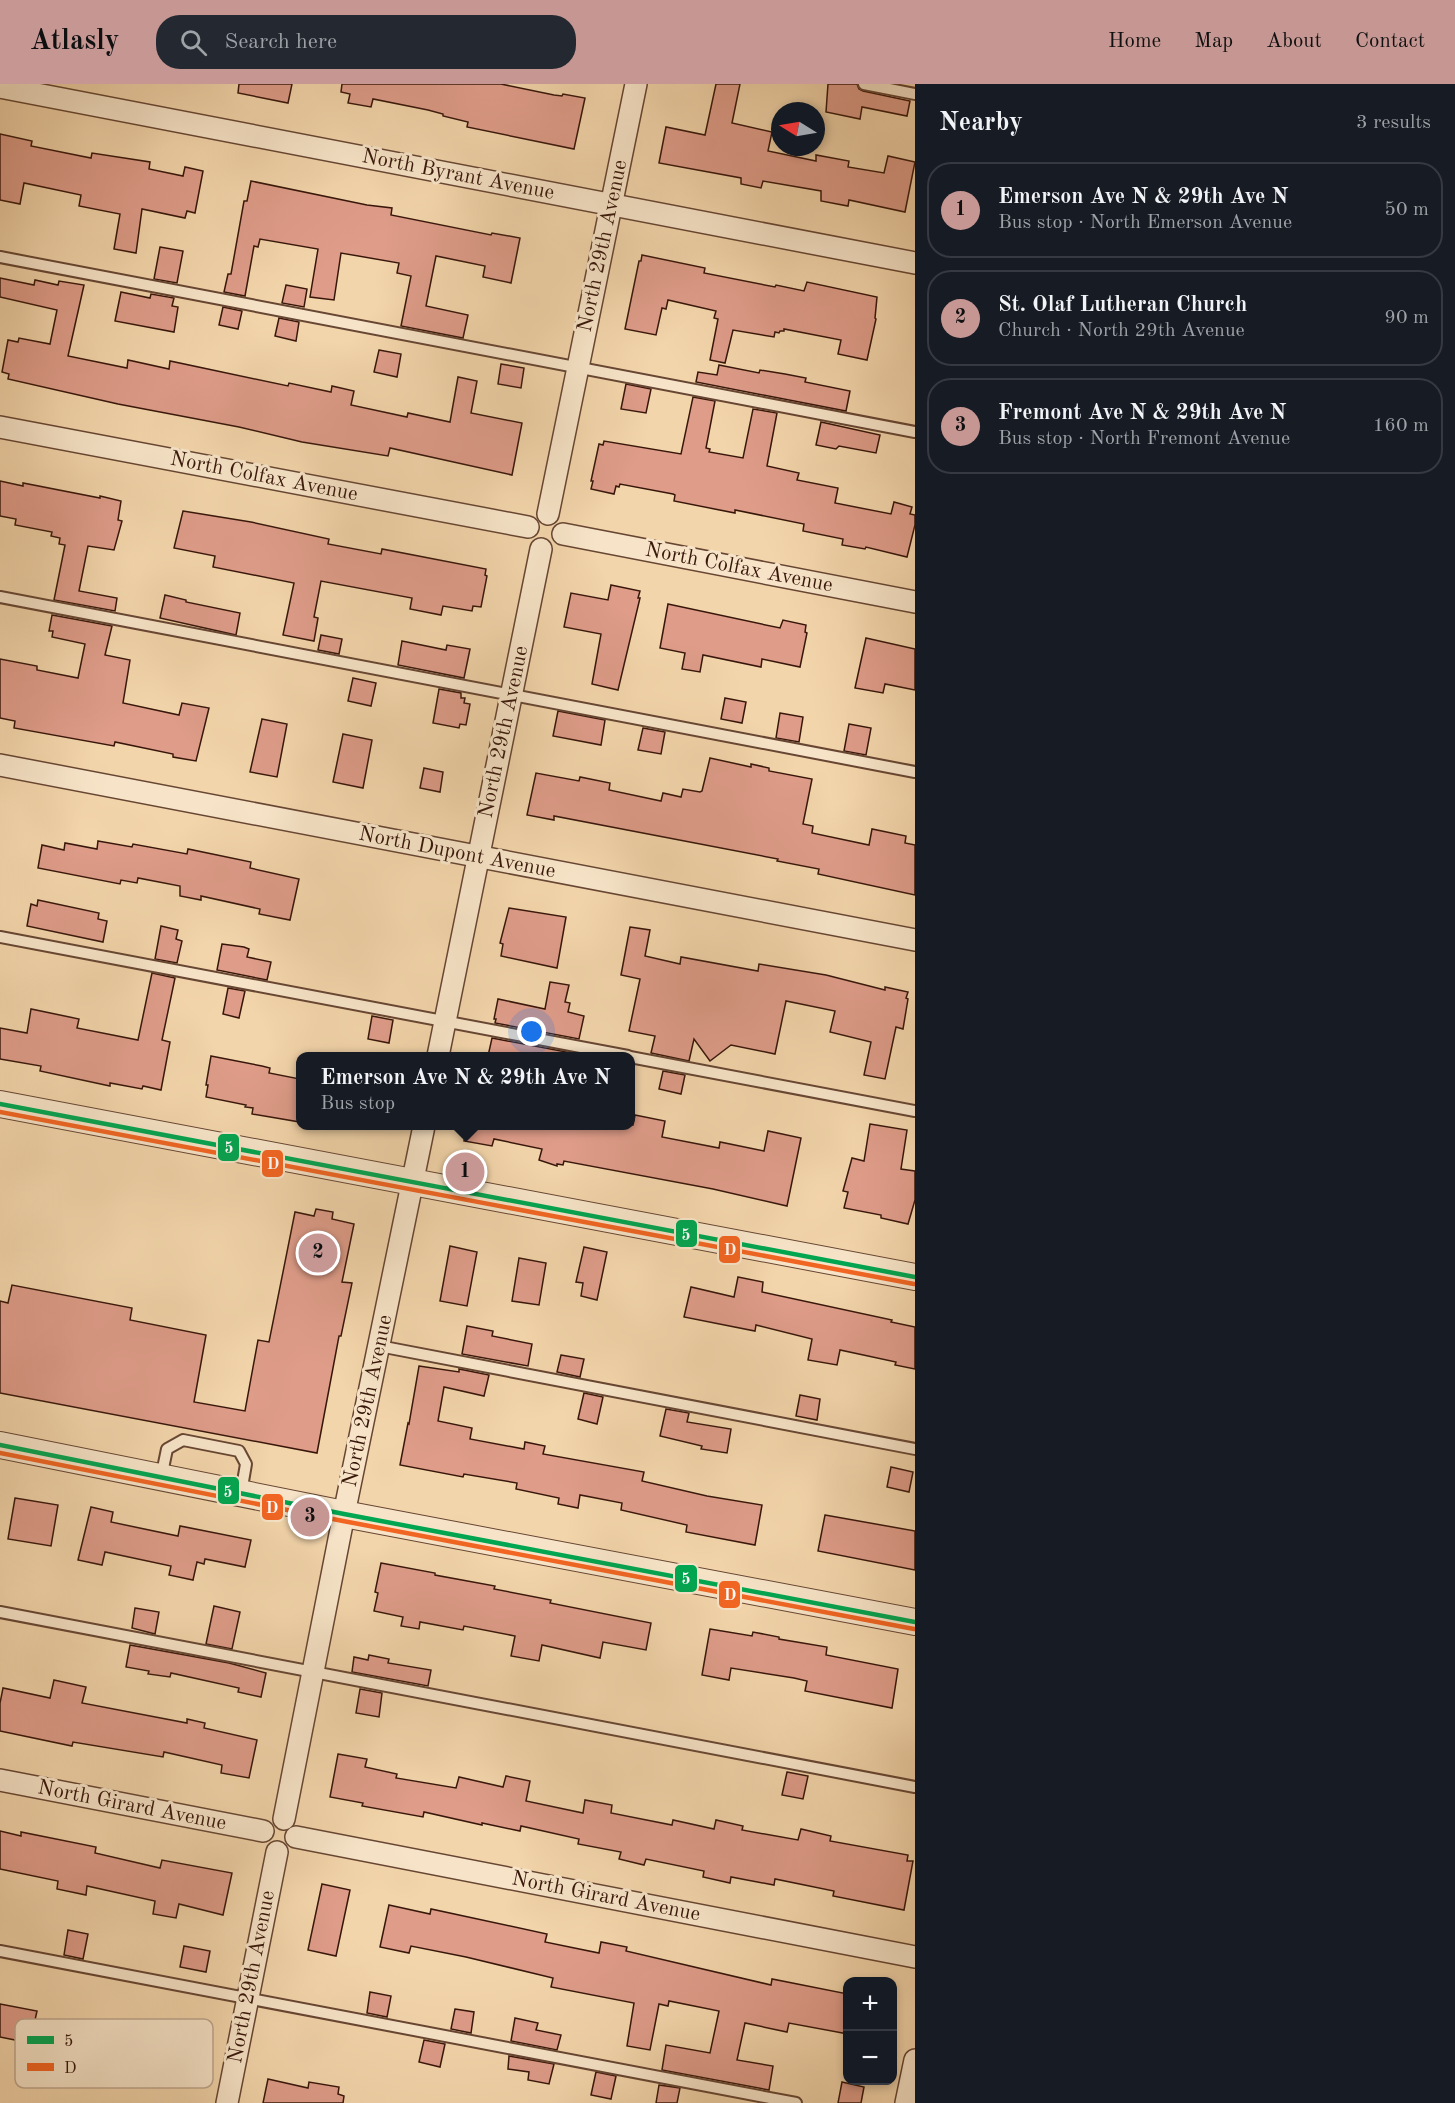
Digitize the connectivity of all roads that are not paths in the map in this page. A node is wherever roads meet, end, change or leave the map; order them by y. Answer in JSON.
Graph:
{"nodes":[{"id":1,"x":636,"y":84,"type":"edge"},
{"id":2,"x":864,"y":84,"type":"edge"},
{"id":3,"x":0,"y":87,"type":"edge"},
{"id":4,"x":915,"y":94,"type":"edge"},
{"id":5,"x":612,"y":205,"type":"junction"},
{"id":6,"x":0,"y":257,"type":"edge"},
{"id":7,"x":915,"y":263,"type":"edge"},
{"id":8,"x":578,"y":367,"type":"junction"},
{"id":9,"x":0,"y":427,"type":"edge"},
{"id":10,"x":915,"y":432,"type":"edge"},
{"id":11,"x":548,"y":514,"type":"junction"},
{"id":12,"x":528,"y":527,"type":"junction"},
{"id":13,"x":563,"y":534,"type":"junction"},
{"id":14,"x":541,"y":549,"type":"junction"},
{"id":15,"x":0,"y":597,"type":"edge"},
{"id":16,"x":915,"y":602,"type":"edge"},
{"id":17,"x":513,"y":694,"type":"junction"},
{"id":18,"x":0,"y":765,"type":"edge"},
{"id":19,"x":915,"y":772,"type":"edge"},
{"id":20,"x":478,"y":858,"type":"junction"},
{"id":21,"x":0,"y":937,"type":"edge"},
{"id":22,"x":915,"y":940,"type":"edge"},
{"id":23,"x":446,"y":1022,"type":"junction"},
{"id":24,"x":439,"y":1052,"type":"edge"},
{"id":25,"x":603,"y":1052,"type":"edge"},
{"id":26,"x":635,"y":1058,"type":"edge"},
{"id":27,"x":0,"y":1104,"type":"edge"},
{"id":28,"x":915,"y":1111,"type":"edge"},
{"id":29,"x":423,"y":1130,"type":"edge"},
{"id":30,"x":413,"y":1181,"type":"junction"},
{"id":31,"x":915,"y":1277,"type":"edge"},
{"id":32,"x":379,"y":1346,"type":"junction"},
{"id":33,"x":0,"y":1445,"type":"edge"},
{"id":34,"x":915,"y":1449,"type":"edge"},
{"id":35,"x":161,"y":1479,"type":"junction"},
{"id":36,"x":241,"y":1493,"type":"junction"},
{"id":37,"x":344,"y":1514,"type":"junction"},
{"id":38,"x":0,"y":1612,"type":"edge"},
{"id":39,"x":915,"y":1622,"type":"edge"},
{"id":40,"x":313,"y":1671,"type":"junction"},
{"id":41,"x":0,"y":1780,"type":"edge"},
{"id":42,"x":915,"y":1787,"type":"edge"},
{"id":43,"x":284,"y":1819,"type":"junction"},
{"id":44,"x":263,"y":1831,"type":"junction"},
{"id":45,"x":296,"y":1837,"type":"junction"},
{"id":46,"x":277,"y":1852,"type":"junction"},
{"id":47,"x":0,"y":1951,"type":"edge"},
{"id":48,"x":915,"y":1958,"type":"edge"},
{"id":49,"x":249,"y":1998,"type":"junction"},
{"id":50,"x":915,"y":2060,"type":"edge"},
{"id":51,"x":227,"y":2103,"type":"edge"},
{"id":52,"x":796,"y":2103,"type":"edge"},
{"id":53,"x":906,"y":2103,"type":"edge"}],
"edges":[{"from":1,"to":5,"type":"street","name":"North 29th Avenue"},
{"from":2,"to":4,"type":"lane"},
{"from":3,"to":5,"type":"street","name":"North Byrant Avenue"},
{"from":5,"to":7,"type":"street","name":"North Byrant Avenue"},
{"from":5,"to":8,"type":"street","name":"North 29th Avenue"},
{"from":6,"to":8,"type":"lane"},
{"from":8,"to":10,"type":"lane"},
{"from":8,"to":11,"type":"street","name":"North 29th Avenue"},
{"from":9,"to":12,"type":"street","name":"North Colfax Avenue"},
{"from":11,"to":12,"type":"street"},
{"from":11,"to":13,"type":"street"},
{"from":12,"to":14,"type":"street"},
{"from":13,"to":14,"type":"street"},
{"from":13,"to":16,"type":"street","name":"North Colfax Avenue"},
{"from":14,"to":17,"type":"street","name":"North 29th Avenue"},
{"from":15,"to":17,"type":"lane"},
{"from":17,"to":19,"type":"lane"},
{"from":17,"to":20,"type":"street","name":"North 29th Avenue"},
{"from":18,"to":20,"type":"street","name":"North Dupont Avenue"},
{"from":20,"to":22,"type":"street","name":"North Dupont Avenue"},
{"from":20,"to":23,"type":"street","name":"North 29th Avenue"},
{"from":21,"to":23,"type":"lane"},
{"from":23,"to":24,"type":"street","name":"North 29th Avenue"},
{"from":23,"to":25,"type":"lane"},
{"from":26,"to":28,"type":"lane"},
{"from":27,"to":30,"type":"street"},
{"from":29,"to":30,"type":"street","name":"North 29th Avenue"},
{"from":30,"to":31,"type":"street"},
{"from":30,"to":32,"type":"street","name":"North 29th Avenue"},
{"from":32,"to":34,"type":"lane"},
{"from":32,"to":37,"type":"street","name":"North 29th Avenue"},
{"from":33,"to":35,"type":"street"},
{"from":35,"to":36,"type":"street"},
{"from":35,"to":36,"type":"lane"},
{"from":36,"to":37,"type":"street"},
{"from":37,"to":39,"type":"street"},
{"from":37,"to":40,"type":"street","name":"North 29th Avenue"},
{"from":38,"to":40,"type":"lane"},
{"from":40,"to":42,"type":"lane"},
{"from":40,"to":43,"type":"street","name":"North 29th Avenue"},
{"from":41,"to":44,"type":"street","name":"North Girard Avenue"},
{"from":43,"to":44,"type":"street"},
{"from":43,"to":45,"type":"street"},
{"from":44,"to":46,"type":"street"},
{"from":45,"to":46,"type":"street"},
{"from":45,"to":48,"type":"street","name":"North Girard Avenue"},
{"from":46,"to":49,"type":"street","name":"North 29th Avenue"},
{"from":47,"to":49,"type":"lane"},
{"from":49,"to":51,"type":"street","name":"North 29th Avenue"},
{"from":49,"to":52,"type":"lane"},
{"from":50,"to":53,"type":"street"}]}
